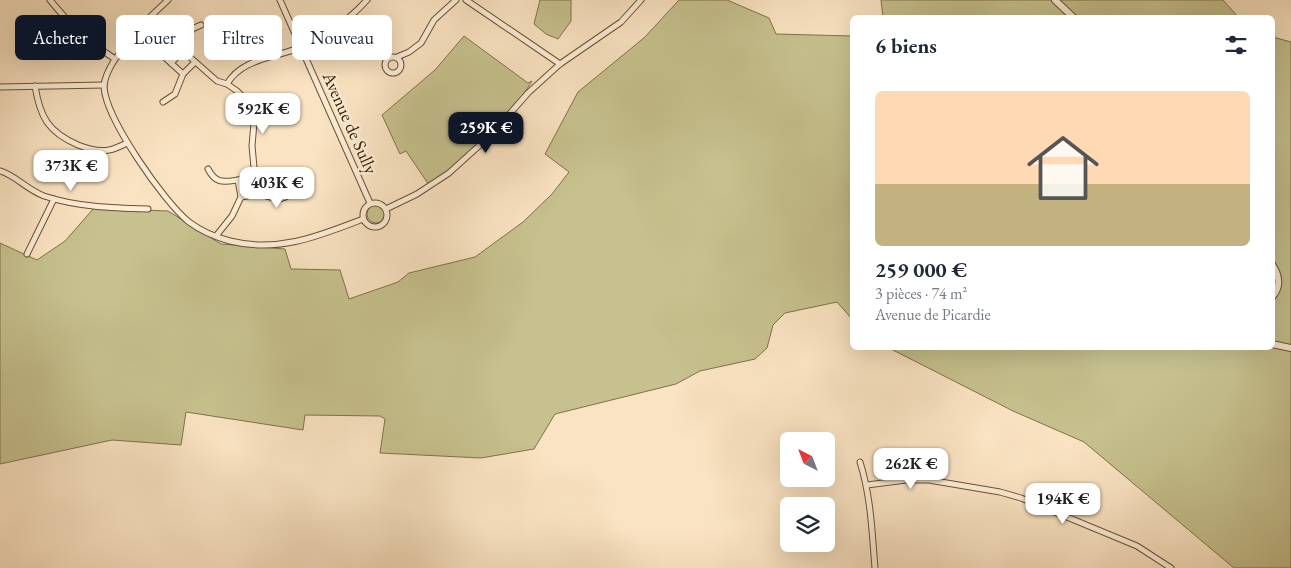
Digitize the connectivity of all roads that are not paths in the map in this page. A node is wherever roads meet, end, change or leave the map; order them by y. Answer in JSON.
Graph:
{"nodes":[{"id":1,"x":50,"y":0,"type":"edge"},
{"id":2,"x":168,"y":0,"type":"edge"},
{"id":3,"x":280,"y":0,"type":"edge"},
{"id":4,"x":368,"y":0,"type":"edge"},
{"id":5,"x":456,"y":0,"type":"edge"},
{"id":6,"x":466,"y":0,"type":"edge"},
{"id":7,"x":641,"y":0,"type":"edge"},
{"id":8,"x":1055,"y":0,"type":"edge"},
{"id":9,"x":153,"y":15,"type":"edge"},
{"id":10,"x":351,"y":15,"type":"edge"},
{"id":11,"x":1071,"y":15,"type":"edge"},
{"id":12,"x":201,"y":25,"type":"dead end"},
{"id":13,"x":292,"y":27,"type":"edge"},
{"id":14,"x":194,"y":28,"type":"edge"},
{"id":15,"x":292,"y":50,"type":"edge"},
{"id":16,"x":396,"y":57,"type":"dead end"},
{"id":17,"x":115,"y":60,"type":"joint"},
{"id":18,"x":168,"y":60,"type":"edge"},
{"id":19,"x":174,"y":60,"type":"edge"},
{"id":20,"x":307,"y":60,"type":"edge"},
{"id":21,"x":195,"y":62,"type":"joint"},
{"id":22,"x":171,"y":63,"type":"junction"},
{"id":23,"x":560,"y":64,"type":"junction"},
{"id":24,"x":183,"y":74,"type":"junction"},
{"id":25,"x":227,"y":84,"type":"junction"},
{"id":26,"x":104,"y":85,"type":"junction"},
{"id":27,"x":35,"y":86,"type":"junction"},
{"id":28,"x":0,"y":87,"type":"edge"},
{"id":29,"x":163,"y":102,"type":"dead end"},
{"id":30,"x":127,"y":143,"type":"junction"},
{"id":31,"x":208,"y":169,"type":"dead end"},
{"id":32,"x":0,"y":171,"type":"edge"},
{"id":33,"x":255,"y":178,"type":"junction"},
{"id":34,"x":238,"y":180,"type":"junction"},
{"id":35,"x":258,"y":194,"type":"junction"},
{"id":36,"x":290,"y":194,"type":"dead end"},
{"id":37,"x":241,"y":197,"type":"junction"},
{"id":38,"x":54,"y":199,"type":"junction"},
{"id":39,"x":370,"y":203,"type":"junction"},
{"id":40,"x":386,"y":209,"type":"junction"},
{"id":41,"x":148,"y":210,"type":"dead end"},
{"id":42,"x":363,"y":219,"type":"junction"},
{"id":43,"x":216,"y":236,"type":"junction"},
{"id":44,"x":27,"y":254,"type":"dead end"},
{"id":45,"x":1275,"y":270,"type":"edge"},
{"id":46,"x":1275,"y":293,"type":"edge"},
{"id":47,"x":1275,"y":345,"type":"edge"},
{"id":48,"x":1291,"y":348,"type":"edge"},
{"id":49,"x":860,"y":462,"type":"dead end"},
{"id":50,"x":867,"y":485,"type":"junction"},
{"id":51,"x":875,"y":568,"type":"edge"},
{"id":52,"x":1171,"y":568,"type":"edge"}],
"edges":[{"from":1,"to":17,"type":"street"},
{"from":2,"to":9,"type":"street"},
{"from":3,"to":13,"type":"street","name":"Avenue de Sully"},
{"from":4,"to":10,"type":"street"},
{"from":5,"to":16,"type":"street"},
{"from":6,"to":23,"type":"street"},
{"from":7,"to":23,"type":"street"},
{"from":8,"to":11,"type":"street"},
{"from":12,"to":14,"type":"street"},
{"from":15,"to":25,"type":"street"},
{"from":17,"to":26,"type":"street"},
{"from":18,"to":22,"type":"street"},
{"from":19,"to":22,"type":"street"},
{"from":20,"to":39,"type":"street","name":"Avenue de Sully"},
{"from":21,"to":24,"type":"street"},
{"from":21,"to":25,"type":"street"},
{"from":22,"to":24,"type":"street"},
{"from":23,"to":40,"type":"street"},
{"from":24,"to":29,"type":"street"},
{"from":25,"to":33,"type":"street"},
{"from":26,"to":27,"type":"street"},
{"from":26,"to":30,"type":"street"},
{"from":27,"to":28,"type":"street"},
{"from":27,"to":30,"type":"street"},
{"from":30,"to":43,"type":"street"},
{"from":31,"to":34,"type":"street"},
{"from":32,"to":38,"type":"street"},
{"from":33,"to":34,"type":"street"},
{"from":33,"to":35,"type":"street"},
{"from":34,"to":37,"type":"street"},
{"from":35,"to":36,"type":"street"},
{"from":35,"to":37,"type":"street"},
{"from":37,"to":43,"type":"street"},
{"from":38,"to":41,"type":"street"},
{"from":38,"to":44,"type":"street"},
{"from":39,"to":40,"type":"street"},
{"from":39,"to":42,"type":"street"},
{"from":40,"to":42,"type":"street"},
{"from":42,"to":43,"type":"street"},
{"from":45,"to":46,"type":"street"},
{"from":47,"to":48,"type":"street"},
{"from":49,"to":50,"type":"street"},
{"from":50,"to":51,"type":"street"},
{"from":50,"to":52,"type":"street"}]}
